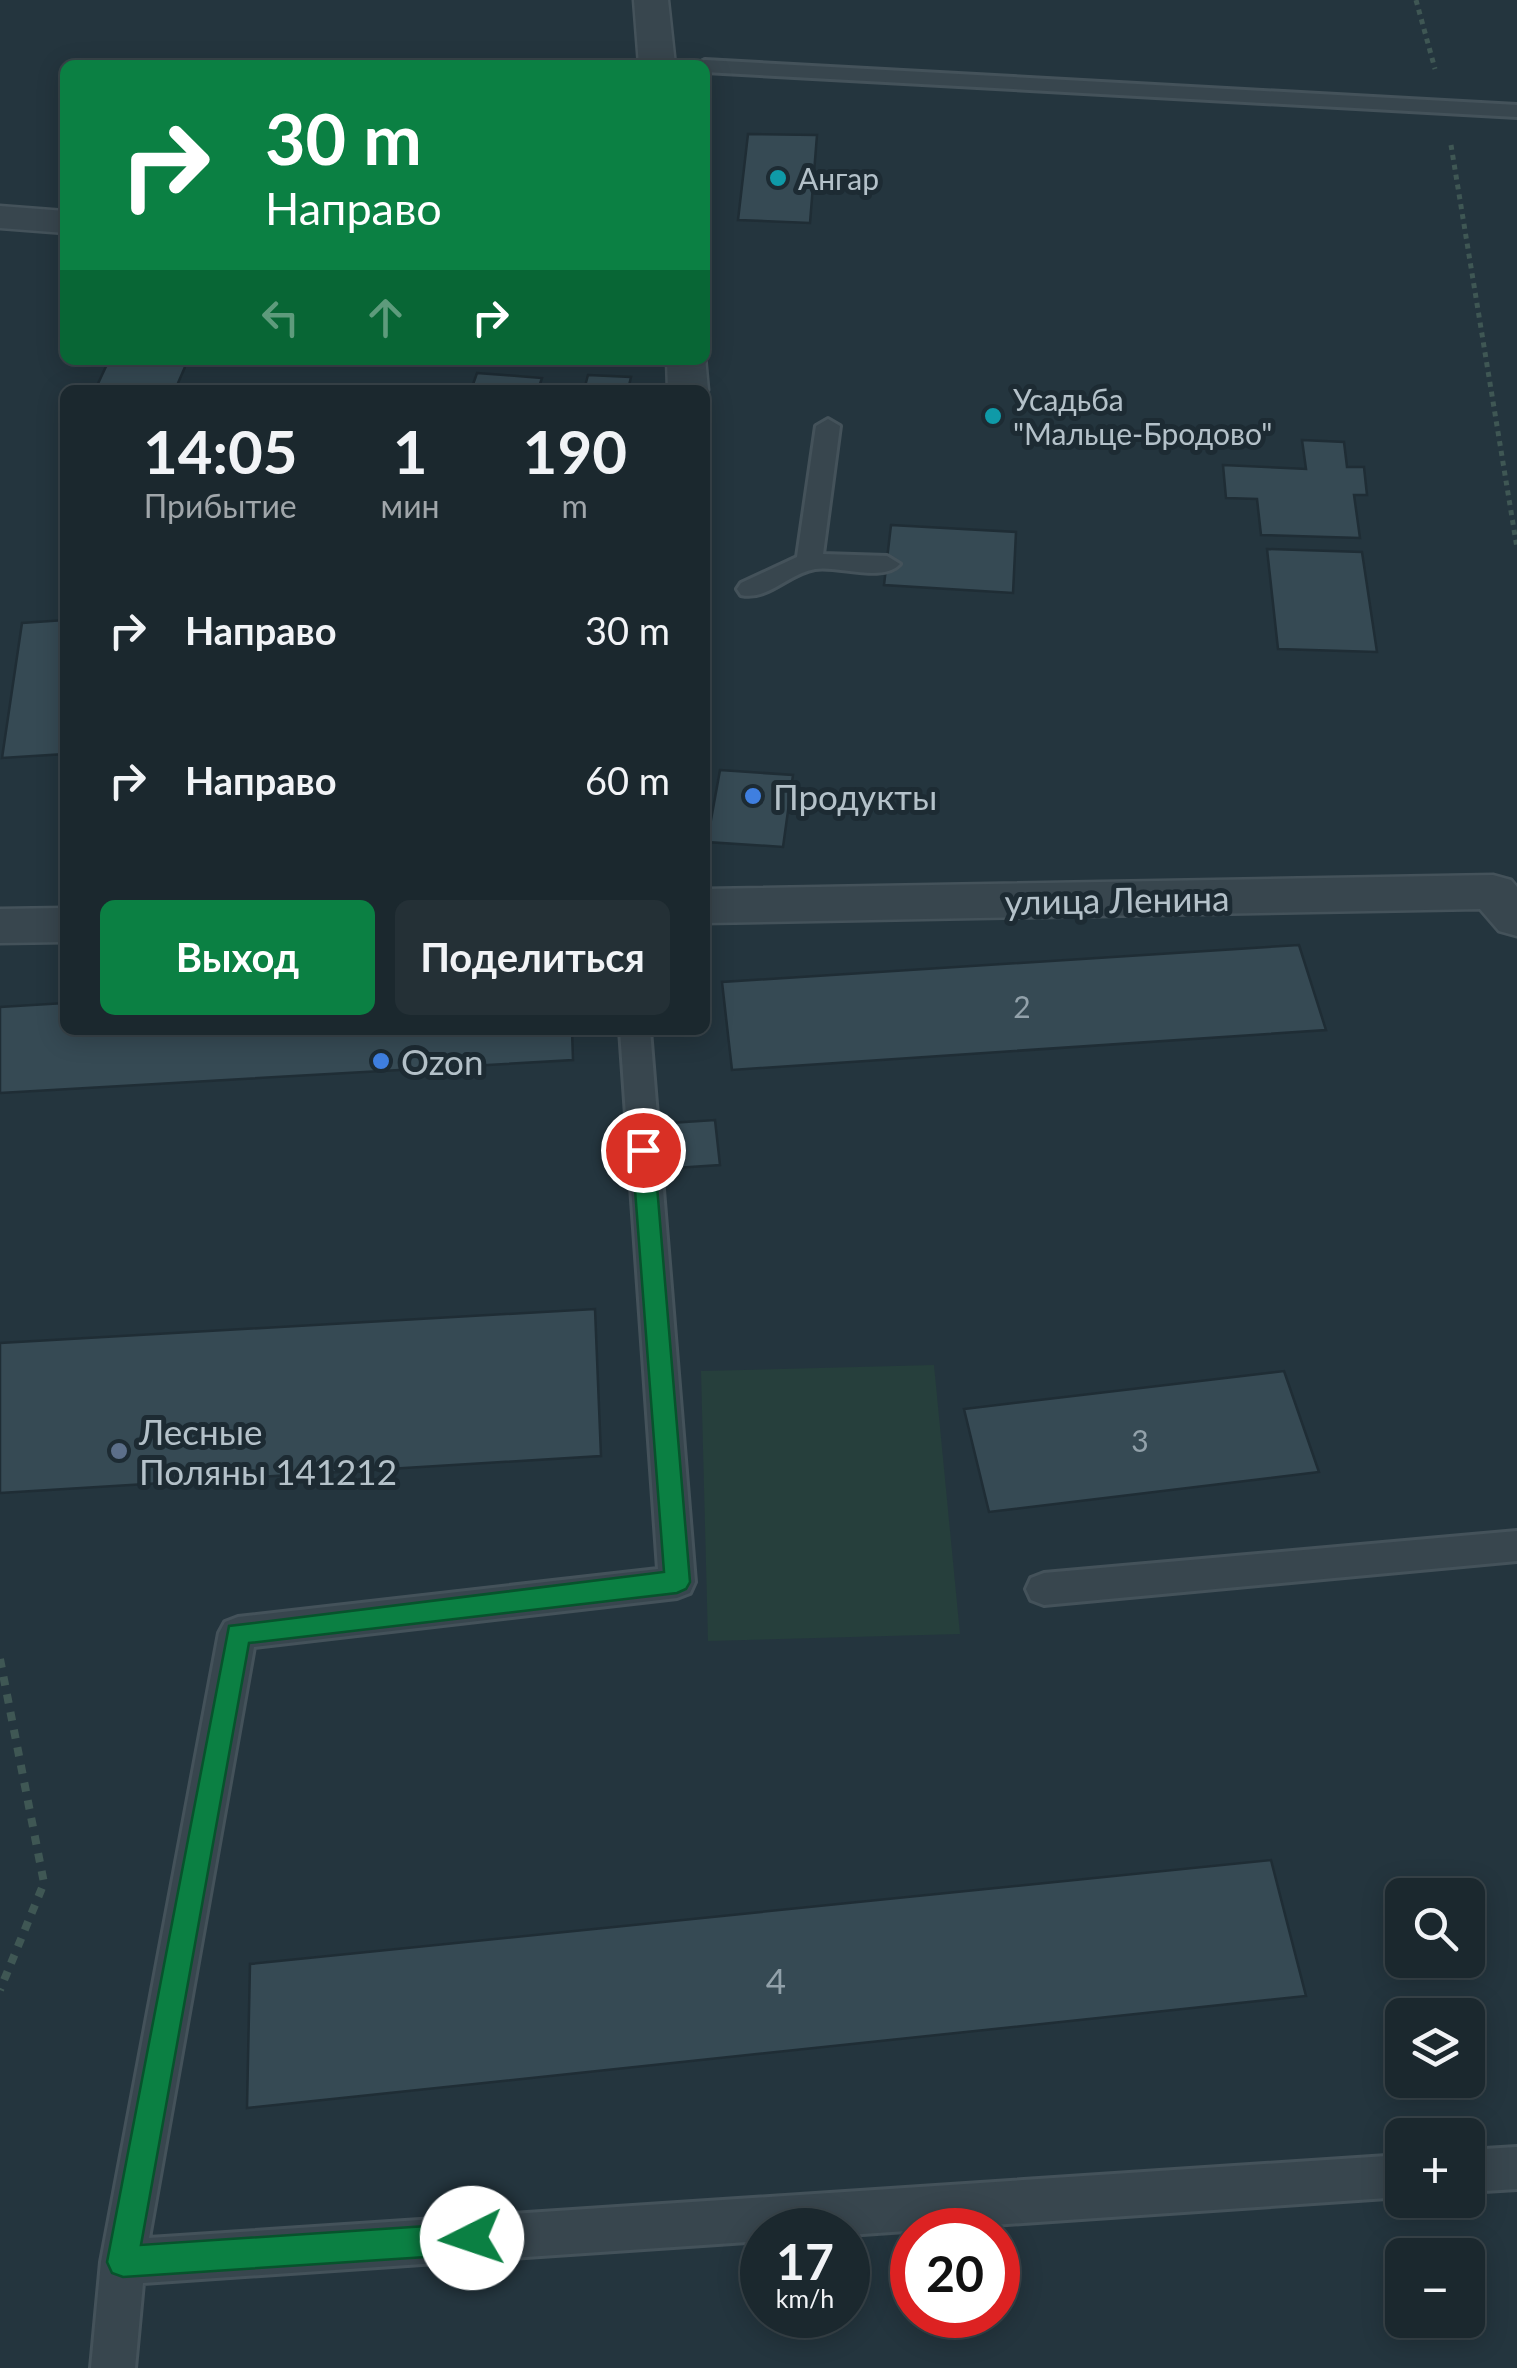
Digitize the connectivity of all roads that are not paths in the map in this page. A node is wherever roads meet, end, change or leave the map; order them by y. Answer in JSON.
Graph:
{"nodes":[{"id":1,"x":652,"y":0,"type":"edge"},
{"id":2,"x":661,"y":60,"type":"edge"},
{"id":3,"x":710,"y":66,"type":"edge"},
{"id":4,"x":1517,"y":111,"type":"edge"},
{"id":5,"x":0,"y":217,"type":"edge"},
{"id":6,"x":60,"y":222,"type":"edge"},
{"id":7,"x":828,"y":426,"type":"dead end"},
{"id":8,"x":809,"y":562,"type":"junction"},
{"id":9,"x":886,"y":564,"type":"dead end"},
{"id":10,"x":750,"y":589,"type":"dead end"},
{"id":11,"x":1509,"y":900,"type":"edge"},
{"id":12,"x":710,"y":906,"type":"edge"},
{"id":13,"x":60,"y":924,"type":"edge"},
{"id":14,"x":0,"y":926,"type":"edge"},
{"id":15,"x":634,"y":1035,"type":"edge"},
{"id":16,"x":1517,"y":1546,"type":"edge"},
{"id":17,"x":1044,"y":1590,"type":"dead end"},
{"id":18,"x":1517,"y":2168,"type":"edge"},
{"id":19,"x":1485,"y":2171,"type":"edge"},
{"id":20,"x":1385,"y":2177,"type":"edge"},
{"id":21,"x":123,"y":2262,"type":"junction"},
{"id":22,"x":113,"y":2368,"type":"edge"}],
"edges":[{"from":1,"to":2,"type":"street"},
{"from":3,"to":4,"type":"lane"},
{"from":5,"to":6,"type":"street"},
{"from":7,"to":8,"type":"lane"},
{"from":8,"to":9,"type":"lane"},
{"from":8,"to":10,"type":"lane"},
{"from":11,"to":12,"type":"street","name":"улица Ленина"},
{"from":13,"to":14,"type":"street"},
{"from":15,"to":21,"type":"lane"},
{"from":16,"to":17,"type":"lane"},
{"from":18,"to":19,"type":"lane"},
{"from":20,"to":21,"type":"lane"},
{"from":21,"to":22,"type":"lane"}]}
